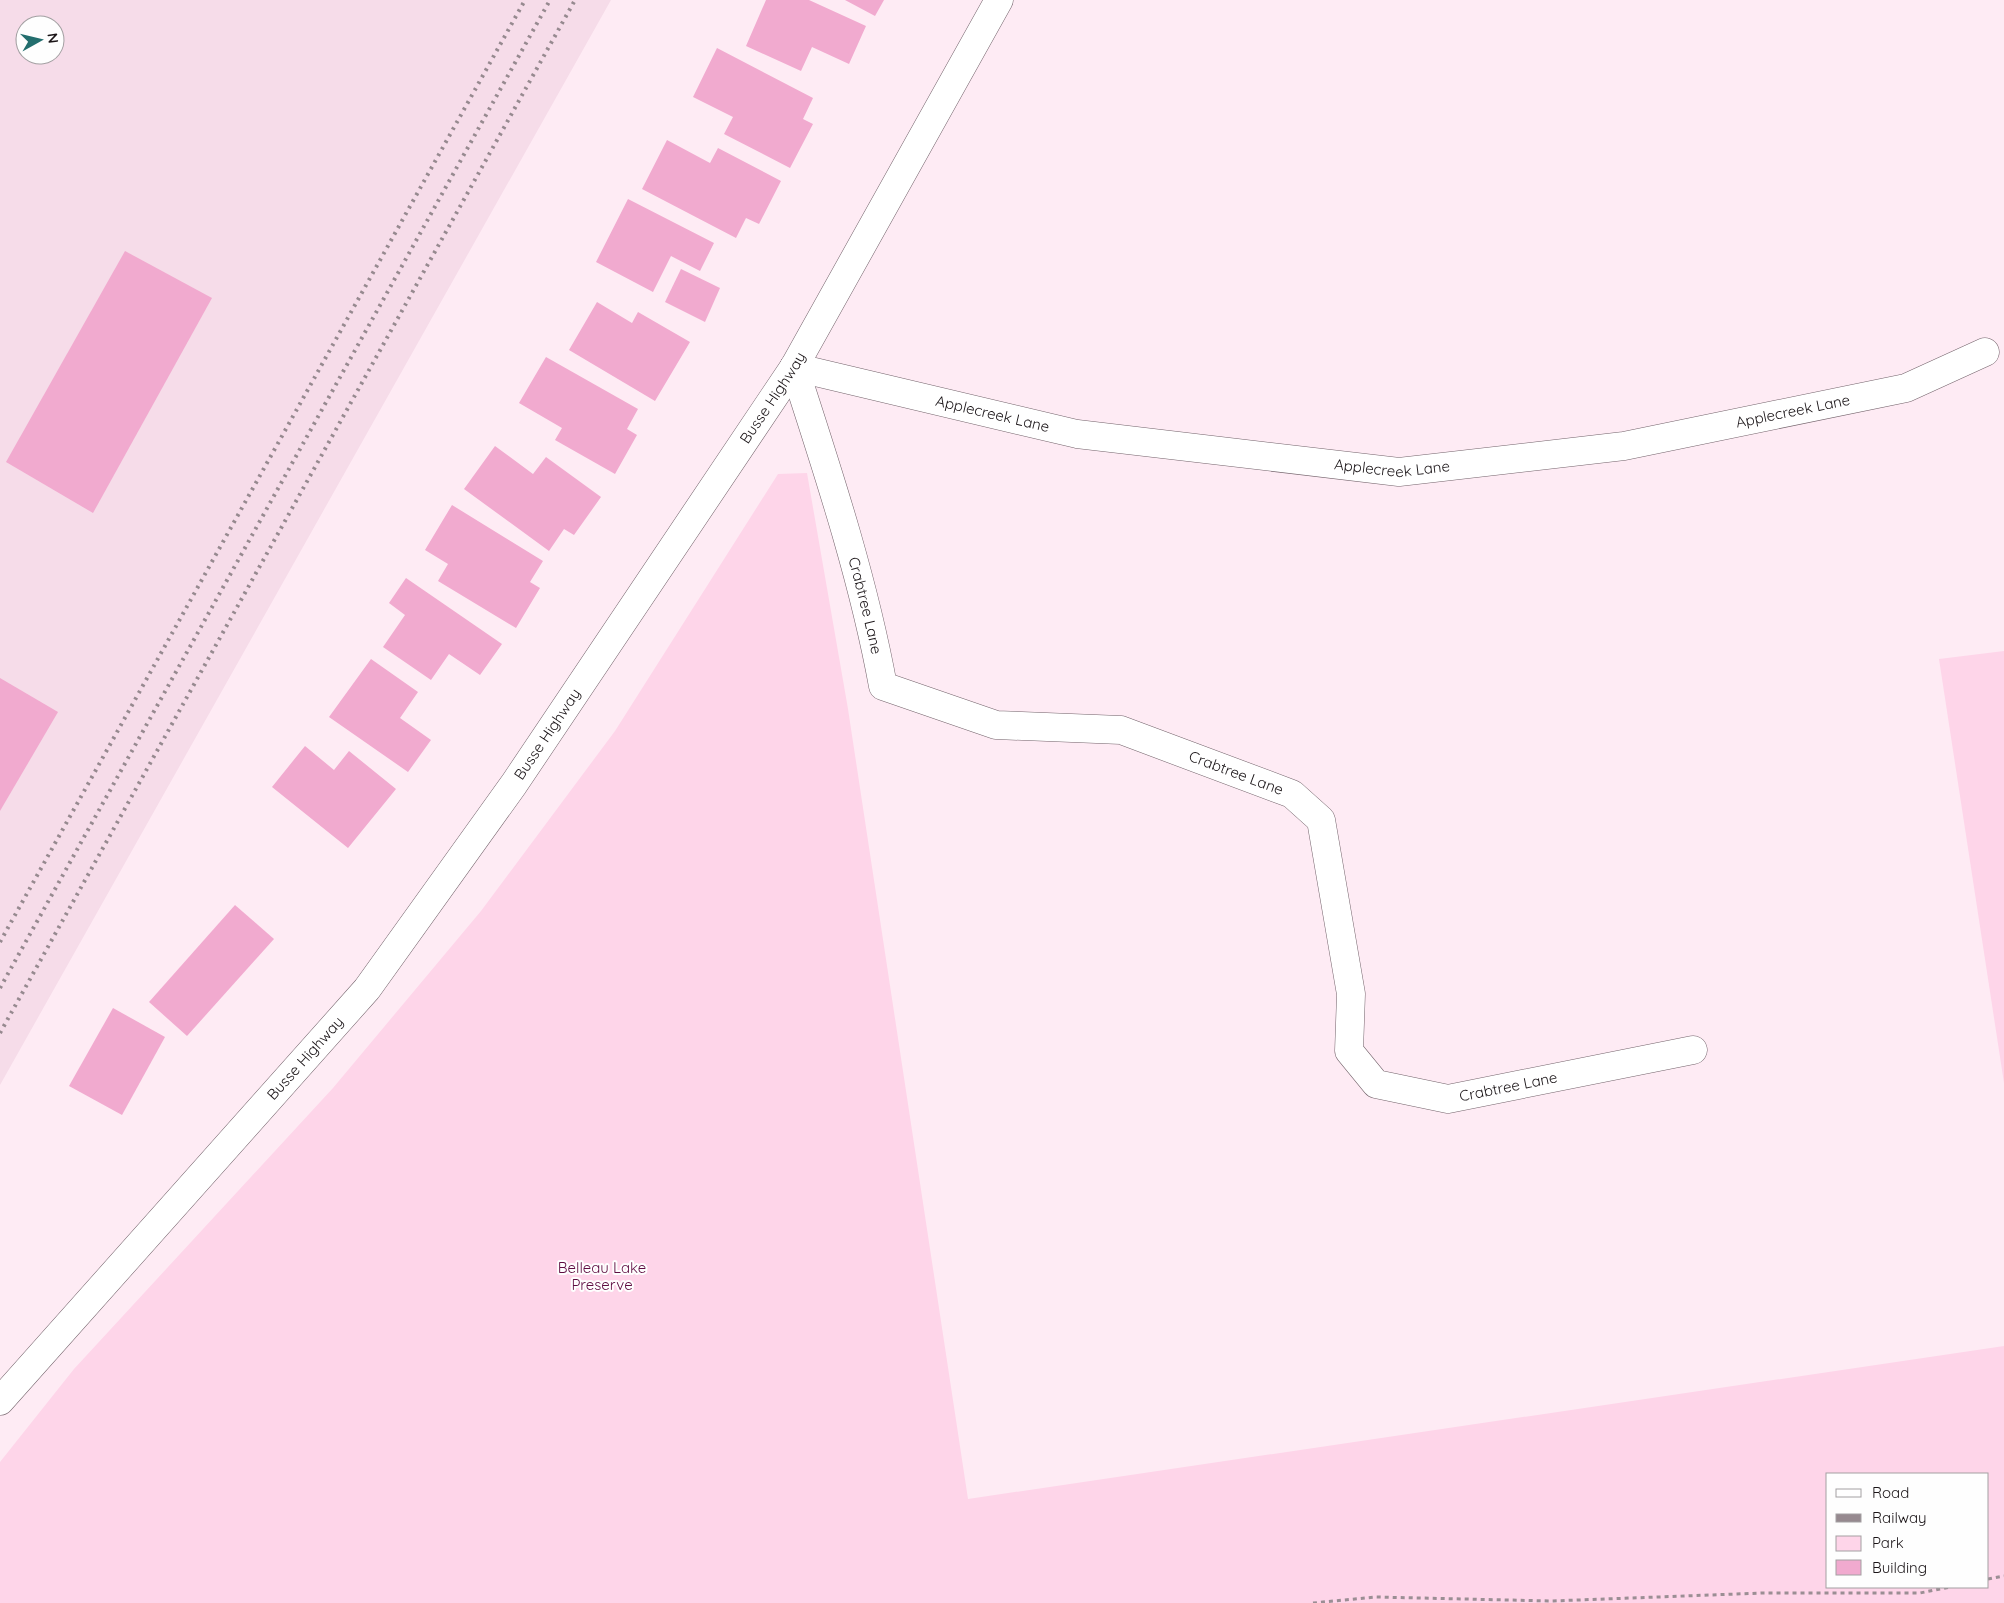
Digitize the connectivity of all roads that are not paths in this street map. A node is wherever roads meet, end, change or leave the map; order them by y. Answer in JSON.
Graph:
{"nodes":[{"id":1,"x":999,"y":0,"type":"edge"},
{"id":2,"x":1985,"y":352,"type":"dead end"},
{"id":3,"x":794,"y":367,"type":"junction"},
{"id":4,"x":1693,"y":1050,"type":"dead end"},
{"id":5,"x":0,"y":1401,"type":"edge"}],
"edges":[{"from":1,"to":3,"type":"street","name":"Busse Highway"},
{"from":2,"to":3,"type":"street","name":"Applecreek Lane"},
{"from":3,"to":4,"type":"street","name":"Crabtree Lane"},
{"from":3,"to":5,"type":"street","name":"Busse Highway"}]}
